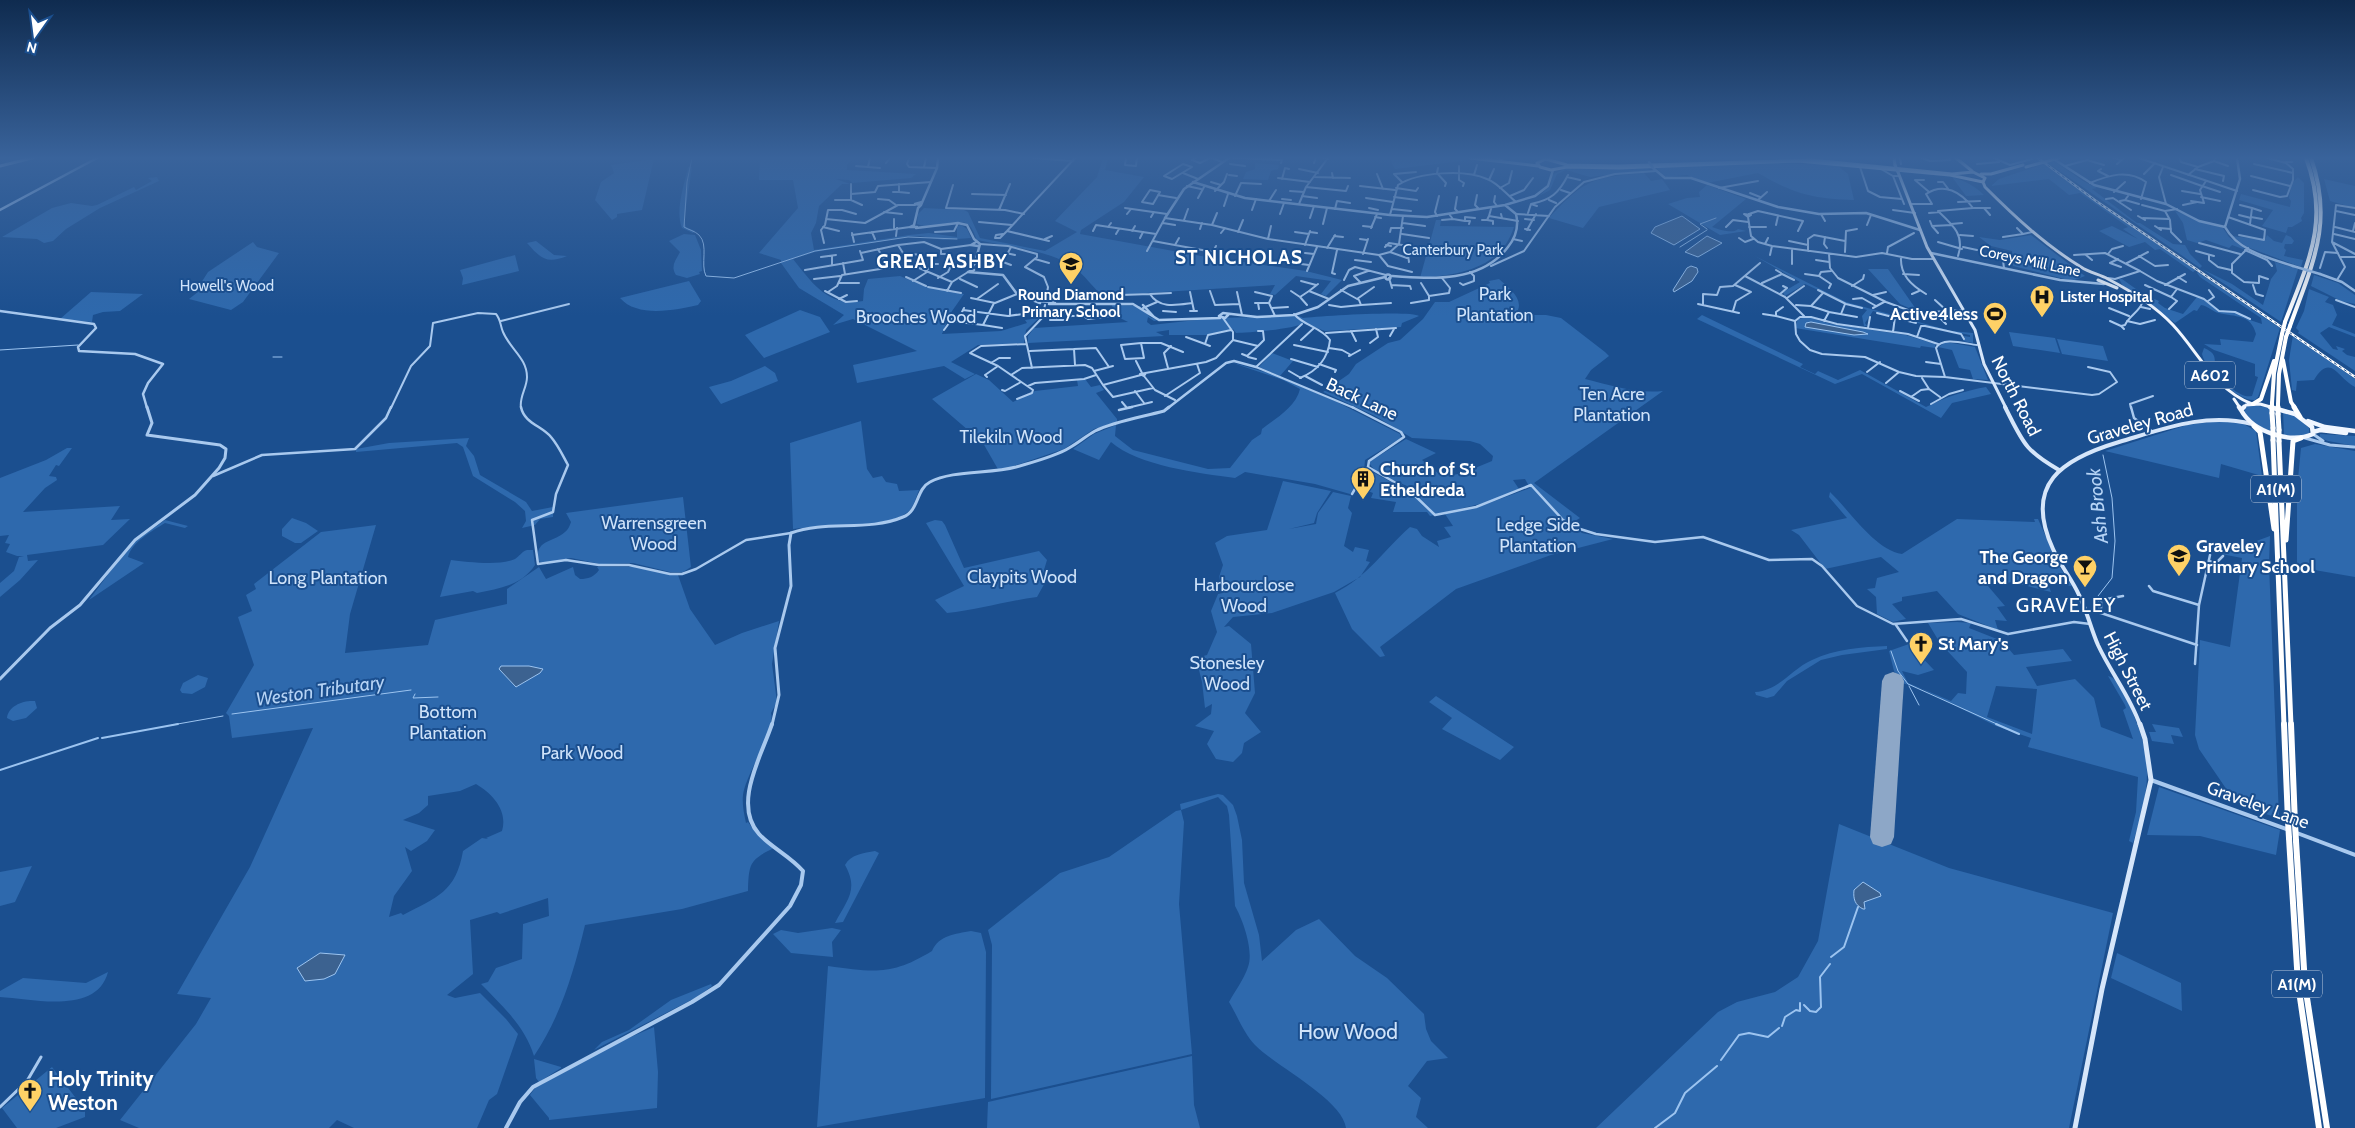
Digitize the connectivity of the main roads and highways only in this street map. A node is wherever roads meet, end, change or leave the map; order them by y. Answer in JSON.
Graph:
{"nodes":[{"id":1,"x":1914,"y":211,"type":"edge"},
{"id":2,"x":2008,"y":211,"type":"edge"},
{"id":3,"x":2009,"y":211,"type":"edge"},
{"id":4,"x":2318,"y":211,"type":"edge"},
{"id":5,"x":2323,"y":211,"type":"edge"},
{"id":6,"x":2101,"y":279,"type":"junction"},
{"id":7,"x":2113,"y":281,"type":"junction"},
{"id":8,"x":2106,"y":285,"type":"junction"},
{"id":9,"x":2284,"y":336,"type":"junction"},
{"id":10,"x":2283,"y":354,"type":"junction"},
{"id":11,"x":2276,"y":356,"type":"junction"},
{"id":12,"x":2275,"y":403,"type":"junction"},
{"id":13,"x":2253,"y":404,"type":"junction"},
{"id":14,"x":2241,"y":411,"type":"junction"},
{"id":15,"x":2233,"y":418,"type":"junction"},
{"id":16,"x":2302,"y":418,"type":"junction"},
{"id":17,"x":2253,"y":425,"type":"junction"},
{"id":18,"x":2153,"y":432,"type":"joint"},
{"id":19,"x":2355,"y":432,"type":"edge"},
{"id":20,"x":2313,"y":433,"type":"junction"},
{"id":21,"x":2303,"y":438,"type":"junction"},
{"id":22,"x":2276,"y":440,"type":"junction"},
{"id":23,"x":2059,"y":470,"type":"junction"},
{"id":24,"x":2277,"y":539,"type":"junction"},
{"id":25,"x":2284,"y":550,"type":"junction"},
{"id":26,"x":2086,"y":611,"type":"joint"},
{"id":27,"x":2292,"y":840,"type":"junction"},
{"id":28,"x":2075,"y":1128,"type":"edge"},
{"id":29,"x":2319,"y":1128,"type":"edge"},
{"id":30,"x":2327,"y":1128,"type":"edge"}],
"edges":[{"from":1,"to":23,"type":"main road","name":"North Road"},
{"from":2,"to":6,"type":"main road","number":"A602"},
{"from":3,"to":6,"type":"main road","number":"A602"},
{"from":4,"to":9,"type":"highway","number":"A1(M)","bridge":true},
{"from":5,"to":9,"type":"highway","number":"A1(M)","bridge":true},
{"from":6,"to":7,"type":"main road","number":"A602"},
{"from":6,"to":8,"type":"main road","number":"A602"},
{"from":7,"to":8,"type":"main road"},
{"from":7,"to":13,"type":"main road","number":"A602"},
{"from":8,"to":14,"type":"main road","number":"A602"},
{"from":9,"to":10,"type":"highway","number":"A1(M)"},
{"from":9,"to":11,"type":"highway","number":"A1(M)"},
{"from":10,"to":12,"type":"highway","number":"A1(M)"},
{"from":10,"to":16,"type":"highway"},
{"from":11,"to":12,"type":"highway","number":"A1(M)"},
{"from":11,"to":13,"type":"highway"},
{"from":12,"to":22,"type":"highway","number":"A1(M)","bridge":true},
{"from":13,"to":14,"type":"main road"},
{"from":13,"to":16,"type":"main road"},
{"from":14,"to":15,"type":"main road"},
{"from":14,"to":17,"type":"main road"},
{"from":15,"to":17,"type":"main road","name":"Graveley Road"},
{"from":15,"to":18,"type":"main road","name":"Graveley Road"},
{"from":16,"to":19,"type":"main road"},
{"from":16,"to":20,"type":"main road"},
{"from":17,"to":21,"type":"main road"},
{"from":17,"to":24,"type":"highway","number":"A1(M)"},
{"from":18,"to":23,"type":"main road","name":"Graveley Road"},
{"from":19,"to":20,"type":"main road"},
{"from":20,"to":21,"type":"main road"},
{"from":21,"to":25,"type":"highway","number":"A1(M)"},
{"from":22,"to":24,"type":"highway","number":"A1(M)"},
{"from":22,"to":25,"type":"highway","number":"A1(M)"},
{"from":23,"to":26,"type":"main road","name":"High Street"},
{"from":24,"to":27,"type":"highway","number":"A1(M)","bridge":true},
{"from":25,"to":27,"type":"highway","number":"A1(M)","bridge":true},
{"from":26,"to":28,"type":"main road","name":"High Street"},
{"from":27,"to":29,"type":"highway","number":"A1(M)"},
{"from":27,"to":30,"type":"highway","number":"A1(M)"}]}
